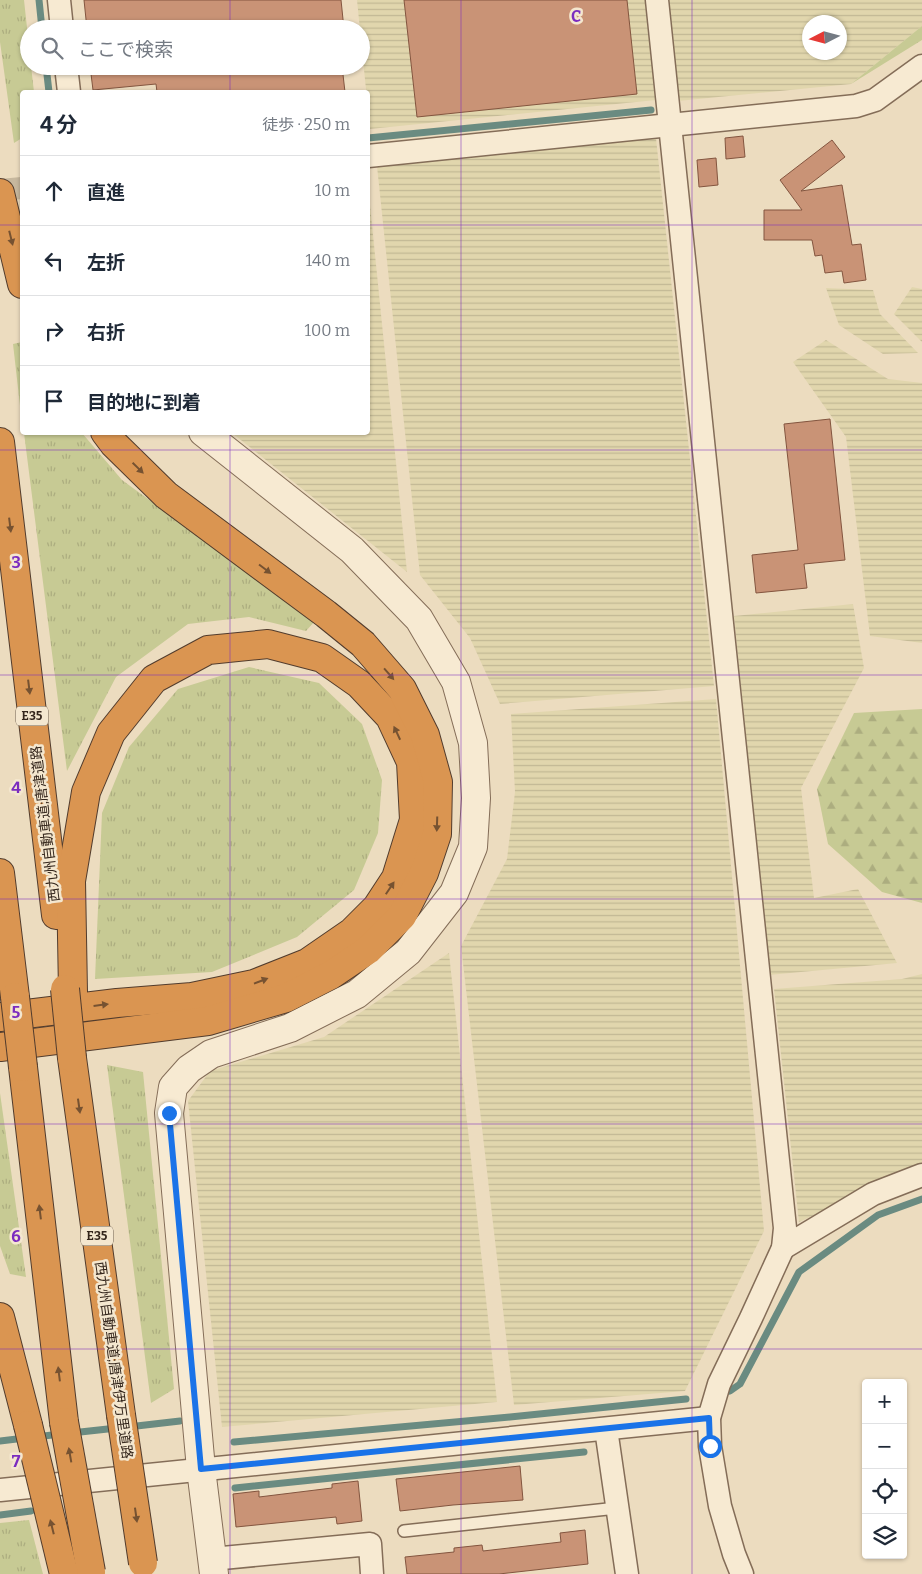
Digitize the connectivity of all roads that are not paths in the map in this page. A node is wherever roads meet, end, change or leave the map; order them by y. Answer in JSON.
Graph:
{"nodes":[{"id":1,"x":59,"y":0,"type":"edge"},
{"id":2,"x":657,"y":0,"type":"edge"},
{"id":3,"x":61,"y":20,"type":"edge"},
{"id":4,"x":922,"y":66,"type":"edge"},
{"id":5,"x":67,"y":75,"type":"edge"},
{"id":6,"x":69,"y":90,"type":"edge"},
{"id":7,"x":670,"y":126,"type":"junction"},
{"id":8,"x":370,"y":156,"type":"edge"},
{"id":9,"x":0,"y":193,"type":"edge"},
{"id":10,"x":20,"y":276,"type":"edge"},
{"id":11,"x":107,"y":435,"type":"edge"},
{"id":12,"x":207,"y":435,"type":"edge"},
{"id":13,"x":0,"y":442,"type":"edge"},
{"id":14,"x":0,"y":873,"type":"edge"},
{"id":15,"x":69,"y":990,"type":"junction"},
{"id":16,"x":8,"y":1023,"type":"edge"},
{"id":17,"x":69,"y":1027,"type":"joint"},
{"id":18,"x":72,"y":1058,"type":"junction"},
{"id":19,"x":922,"y":1175,"type":"edge"},
{"id":20,"x":782,"y":1248,"type":"junction"},
{"id":21,"x":0,"y":1317,"type":"edge"},
{"id":22,"x":709,"y":1418,"type":"junction"},
{"id":23,"x":606,"y":1429,"type":"junction"},
{"id":24,"x":201,"y":1469,"type":"junction"},
{"id":25,"x":0,"y":1490,"type":"edge"},
{"id":26,"x":617,"y":1508,"type":"junction"},
{"id":27,"x":404,"y":1531,"type":"dead end"},
{"id":28,"x":213,"y":1566,"type":"edge"},
{"id":29,"x":144,"y":1568,"type":"edge"},
{"id":30,"x":91,"y":1573,"type":"edge"},
{"id":31,"x":64,"y":1574,"type":"edge"},
{"id":32,"x":372,"y":1574,"type":"edge"},
{"id":33,"x":627,"y":1574,"type":"edge"},
{"id":34,"x":742,"y":1574,"type":"edge"}],
"edges":[{"from":1,"to":3,"type":"street"},
{"from":2,"to":7,"type":"street"},
{"from":4,"to":7,"type":"street"},
{"from":5,"to":6,"type":"street"},
{"from":7,"to":8,"type":"street"},
{"from":7,"to":20,"type":"street"},
{"from":9,"to":10,"type":"highway","one_way":true},
{"from":11,"to":16,"type":"highway","one_way":true},
{"from":12,"to":24,"type":"street"},
{"from":13,"to":15,"type":"highway","name":"西九州自動車道;唐津道路","number":"E35","one_way":true},
{"from":14,"to":16,"type":"highway"},
{"from":16,"to":15,"type":"highway","one_way":true},
{"from":15,"to":17,"type":"highway","name":"西九州自動車道;唐津道路","number":"E35","bridge":true},
{"from":15,"to":18,"type":"highway","bridge":true},
{"from":30,"to":16,"type":"highway","one_way":true,"bridge":true},
{"from":17,"to":18,"type":"highway","name":"西九州自動車道;唐津伊万里道路","number":"E35","bridge":true},
{"from":18,"to":29,"type":"highway","name":"西九州自動車道;唐津伊万里道路","number":"E35","one_way":true,"bridge":true},
{"from":19,"to":20,"type":"street"},
{"from":20,"to":22,"type":"street"},
{"from":31,"to":21,"type":"highway","one_way":true,"bridge":true},
{"from":22,"to":23,"type":"street"},
{"from":22,"to":34,"type":"street"},
{"from":23,"to":24,"type":"street"},
{"from":23,"to":26,"type":"street"},
{"from":24,"to":25,"type":"street"},
{"from":24,"to":28,"type":"street"},
{"from":26,"to":27,"type":"lane"},
{"from":26,"to":33,"type":"street"},
{"from":28,"to":32,"type":"street"}]}
